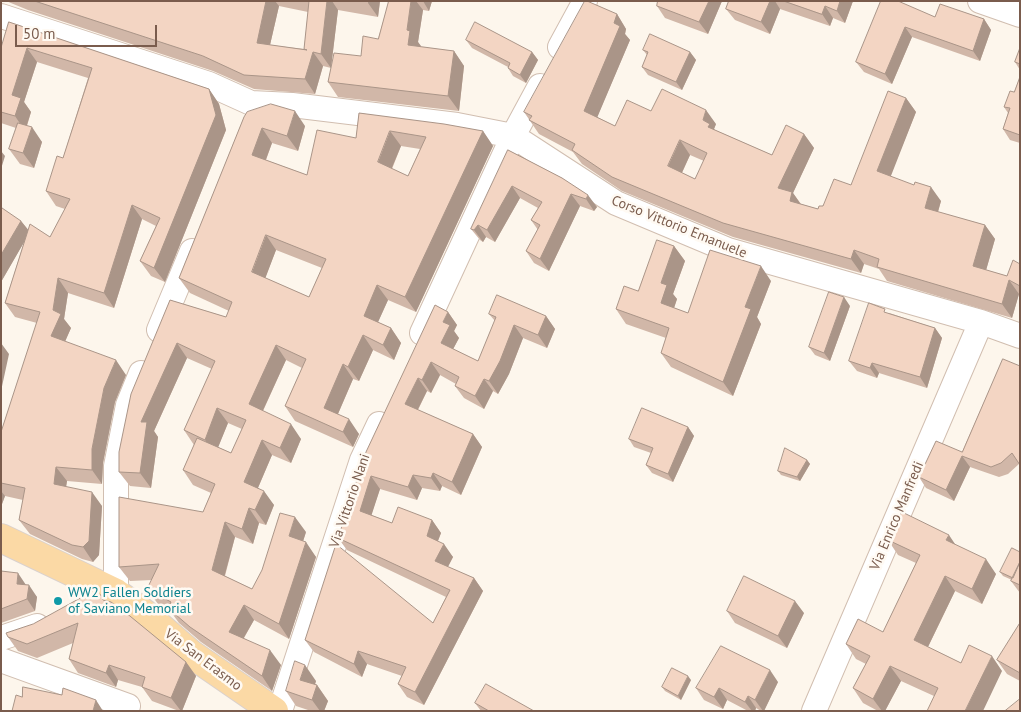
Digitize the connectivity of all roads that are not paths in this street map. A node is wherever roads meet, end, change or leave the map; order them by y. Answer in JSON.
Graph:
{"nodes":[{"id":1,"x":585,"y":1,"type":"edge"},
{"id":2,"x":980,"y":1,"type":"edge"},
{"id":3,"x":1020,"y":15,"type":"edge"},
{"id":4,"x":1,"y":16,"type":"edge"},
{"id":5,"x":513,"y":136,"type":"junction"},
{"id":6,"x":201,"y":230,"type":"edge"},
{"id":7,"x":981,"y":322,"type":"junction"},
{"id":8,"x":1020,"y":336,"type":"edge"},
{"id":9,"x":412,"y":353,"type":"edge"},
{"id":10,"x":388,"y":406,"type":"edge"},
{"id":11,"x":1,"y":538,"type":"edge"},
{"id":12,"x":111,"y":590,"type":"junction"},
{"id":13,"x":80,"y":602,"type":"edge"},
{"id":14,"x":54,"y":616,"type":"edge"},
{"id":15,"x":1,"y":638,"type":"edge"},
{"id":16,"x":1,"y":660,"type":"edge"},
{"id":17,"x":128,"y":706,"type":"dead end"},
{"id":18,"x":274,"y":711,"type":"edge"},
{"id":19,"x":280,"y":711,"type":"edge"},
{"id":20,"x":814,"y":711,"type":"edge"}],
"edges":[{"from":1,"to":5,"type":"street"},
{"from":2,"to":3,"type":"street"},
{"from":4,"to":5,"type":"street","name":"Corso Vittorio Emanuele"},
{"from":5,"to":7,"type":"street","name":"Corso Vittorio Emanuele"},
{"from":5,"to":9,"type":"street"},
{"from":6,"to":12,"type":"street"},
{"from":7,"to":8,"type":"street","name":"Corso Vittorio Emanuele"},
{"from":7,"to":20,"type":"street","name":"Via Enrico Manfredi"},
{"from":10,"to":19,"type":"street","name":"Via Vittorio Nani"},
{"from":11,"to":12,"type":"main road","name":"Via San Erasmo"},
{"from":12,"to":13,"type":"street"},
{"from":12,"to":18,"type":"main road","name":"Via San Erasmo"},
{"from":14,"to":15,"type":"street"},
{"from":16,"to":17,"type":"street"}]}
